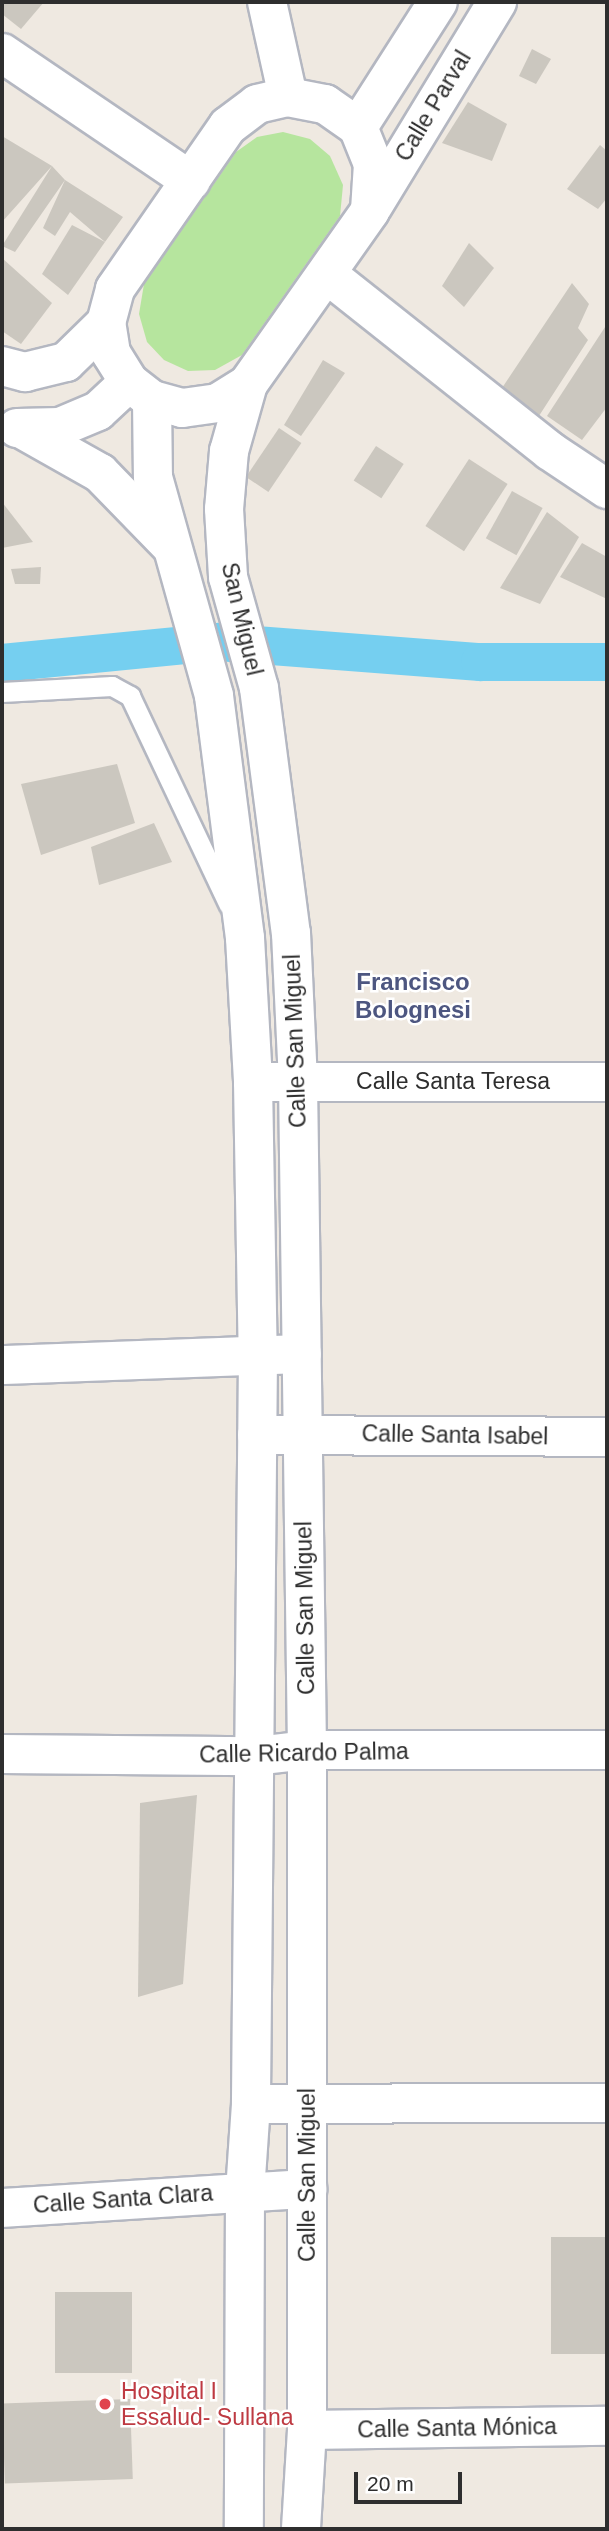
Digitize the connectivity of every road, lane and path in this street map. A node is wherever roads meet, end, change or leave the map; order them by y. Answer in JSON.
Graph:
{"nodes":[{"id":1,"x":267,"y":2,"type":"edge"},
{"id":2,"x":438,"y":2,"type":"edge"},
{"id":3,"x":497,"y":2,"type":"edge"},
{"id":4,"x":2,"y":53,"type":"edge"},
{"id":5,"x":289,"y":97,"type":"junction"},
{"id":6,"x":358,"y":127,"type":"junction"},
{"id":7,"x":191,"y":181,"type":"junction"},
{"id":8,"x":370,"y":211,"type":"junction"},
{"id":9,"x":328,"y":275,"type":"junction"},
{"id":10,"x":106,"y":323,"type":"junction"},
{"id":11,"x":2,"y":366,"type":"edge"},
{"id":12,"x":248,"y":384,"type":"junction"},
{"id":13,"x":141,"y":391,"type":"junction"},
{"id":14,"x":11,"y":426,"type":"edge"},
{"id":15,"x":607,"y":489,"type":"edge"},
{"id":16,"x":170,"y":545,"type":"junction"},
{"id":17,"x":259,"y":688,"type":"joint"},
{"id":18,"x":2,"y":692,"type":"edge"},
{"id":19,"x":214,"y":696,"type":"joint"},
{"id":20,"x":245,"y":938,"type":"junction"},
{"id":21,"x":298,"y":1081,"type":"junction"},
{"id":22,"x":607,"y":1082,"type":"edge"},
{"id":23,"x":253,"y":1083,"type":"junction"},
{"id":24,"x":302,"y":1354,"type":"junction"},
{"id":25,"x":258,"y":1356,"type":"junction"},
{"id":26,"x":2,"y":1365,"type":"edge"},
{"id":27,"x":302,"y":1432,"type":"junction"},
{"id":28,"x":257,"y":1435,"type":"junction"},
{"id":29,"x":607,"y":1437,"type":"edge"},
{"id":30,"x":307,"y":1750,"type":"junction"},
{"id":31,"x":607,"y":1750,"type":"edge"},
{"id":32,"x":2,"y":1754,"type":"edge"},
{"id":33,"x":255,"y":1756,"type":"junction"},
{"id":34,"x":607,"y":2103,"type":"edge"},
{"id":35,"x":251,"y":2104,"type":"junction"},
{"id":36,"x":307,"y":2106,"type":"junction"},
{"id":37,"x":307,"y":2189,"type":"junction"},
{"id":38,"x":245,"y":2191,"type":"junction"},
{"id":39,"x":2,"y":2208,"type":"edge"},
{"id":40,"x":607,"y":2426,"type":"edge"},
{"id":41,"x":307,"y":2430,"type":"junction"},
{"id":42,"x":244,"y":2529,"type":"edge"},
{"id":43,"x":301,"y":2529,"type":"edge"}],
"edges":[{"from":1,"to":5,"type":"street"},
{"from":2,"to":6,"type":"street"},
{"from":3,"to":8,"type":"street","name":"Calle Parval"},
{"from":4,"to":7,"type":"street"},
{"from":5,"to":6,"type":"street"},
{"from":5,"to":7,"type":"street"},
{"from":6,"to":8,"type":"street"},
{"from":7,"to":10,"type":"street"},
{"from":8,"to":9,"type":"street","name":"Calle Parval"},
{"from":9,"to":12,"type":"street","name":"Calle Parval"},
{"from":9,"to":15,"type":"street"},
{"from":10,"to":11,"type":"street"},
{"from":10,"to":13,"type":"street"},
{"from":12,"to":13,"type":"street"},
{"from":12,"to":17,"type":"street","name":"San Miguel"},
{"from":13,"to":14,"type":"street"},
{"from":13,"to":16,"type":"street","name":"San Miguel"},
{"from":14,"to":16,"type":"street"},
{"from":16,"to":19,"type":"street","name":"San Miguel"},
{"from":17,"to":21,"type":"street","name":"Calle San Miguel"},
{"from":18,"to":20,"type":"lane"},
{"from":19,"to":20,"type":"street","name":"Calle San Miguel"},
{"from":20,"to":23,"type":"street","name":"Calle San Miguel"},
{"from":21,"to":22,"type":"street","name":"Calle Santa Teresa"},
{"from":21,"to":23,"type":"street","name":"Calle Santa Teresa"},
{"from":21,"to":24,"type":"street","name":"Calle San Miguel"},
{"from":23,"to":25,"type":"street","name":"Calle San Miguel"},
{"from":24,"to":25,"type":"street"},
{"from":24,"to":27,"type":"street","name":"Calle San Miguel"},
{"from":25,"to":26,"type":"street"},
{"from":25,"to":28,"type":"street","name":"Calle San Miguel"},
{"from":27,"to":28,"type":"street","name":"Calle Santa Isabel"},
{"from":27,"to":29,"type":"street","name":"Calle Santa Isabel"},
{"from":27,"to":30,"type":"street","name":"Calle San Miguel"},
{"from":28,"to":33,"type":"street","name":"Calle San Miguel"},
{"from":30,"to":31,"type":"street","name":"Calle Ricardo Palma"},
{"from":30,"to":33,"type":"street","name":"Calle Ricardo Palma"},
{"from":30,"to":36,"type":"street","name":"Calle San Miguel"},
{"from":32,"to":33,"type":"street","name":"Calle Ricardo Palma"},
{"from":33,"to":35,"type":"street","name":"Calle San Miguel"},
{"from":34,"to":36,"type":"street"},
{"from":35,"to":36,"type":"street"},
{"from":35,"to":38,"type":"street","name":"Calle San Miguel"},
{"from":36,"to":37,"type":"street","name":"Calle San Miguel"},
{"from":37,"to":38,"type":"street","name":"Calle Santa Clara"},
{"from":37,"to":41,"type":"street","name":"Calle San Miguel"},
{"from":38,"to":39,"type":"street","name":"Calle Santa Clara"},
{"from":38,"to":42,"type":"street","name":"Calle San Miguel"},
{"from":40,"to":41,"type":"street","name":"Calle Santa Mónica"},
{"from":41,"to":43,"type":"street","name":"Calle San Miguel"}]}
